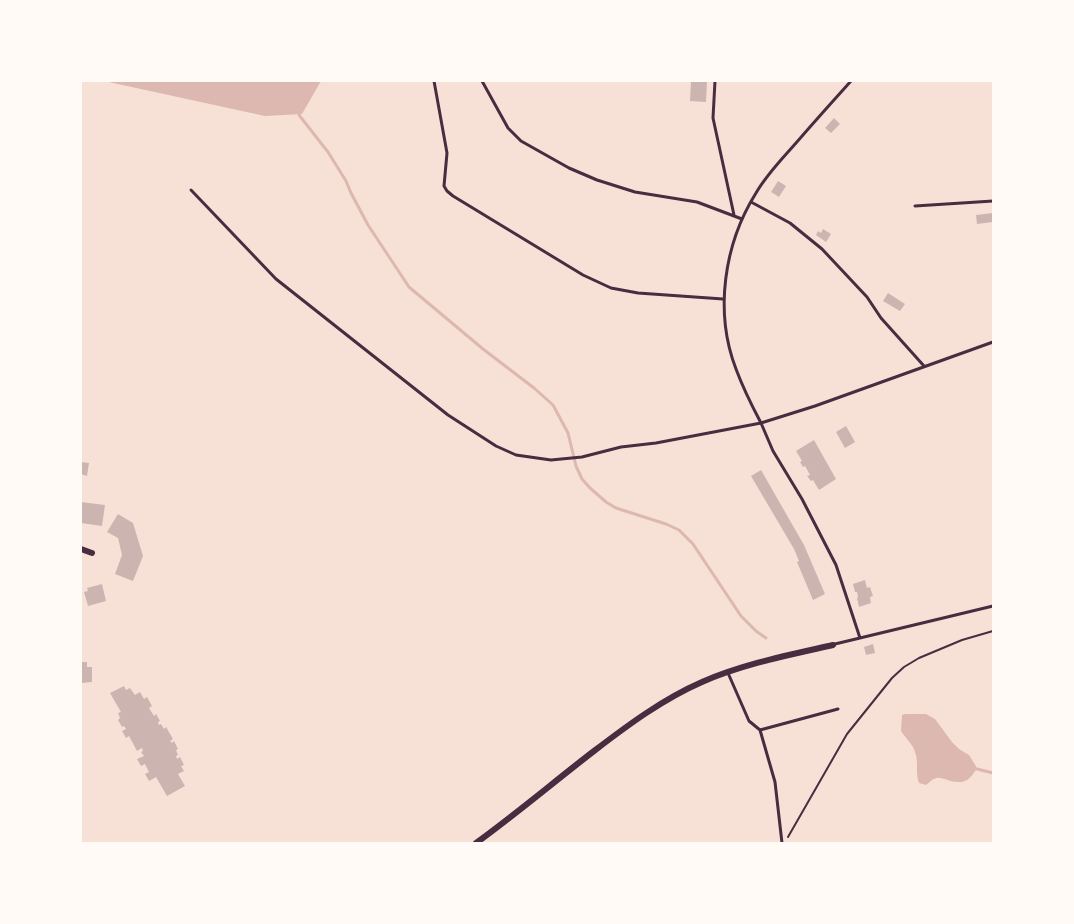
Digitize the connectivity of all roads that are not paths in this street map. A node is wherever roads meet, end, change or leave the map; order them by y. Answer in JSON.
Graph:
{"nodes":[{"id":1,"x":434,"y":81,"type":"edge"},
{"id":2,"x":482,"y":81,"type":"edge"},
{"id":3,"x":715,"y":81,"type":"edge"},
{"id":4,"x":851,"y":81,"type":"edge"},
{"id":5,"x":190,"y":190,"type":"dead end"},
{"id":6,"x":993,"y":201,"type":"edge"},
{"id":7,"x":751,"y":202,"type":"junction"},
{"id":8,"x":915,"y":206,"type":"dead end"},
{"id":9,"x":734,"y":216,"type":"junction"},
{"id":10,"x":742,"y":219,"type":"junction"},
{"id":11,"x":723,"y":299,"type":"junction"},
{"id":12,"x":993,"y":342,"type":"edge"},
{"id":13,"x":925,"y":366,"type":"junction"},
{"id":14,"x":761,"y":423,"type":"junction"},
{"id":15,"x":81,"y":549,"type":"edge"},
{"id":16,"x":92,"y":553,"type":"dead end"},
{"id":17,"x":993,"y":606,"type":"edge"},
{"id":18,"x":860,"y":638,"type":"junction"},
{"id":19,"x":833,"y":645,"type":"joint"},
{"id":20,"x":728,"y":673,"type":"junction"},
{"id":21,"x":838,"y":709,"type":"dead end"},
{"id":22,"x":760,"y":730,"type":"junction"},
{"id":23,"x":476,"y":843,"type":"edge"},
{"id":24,"x":782,"y":843,"type":"edge"}],
"edges":[{"from":1,"to":11,"type":"lane"},
{"from":2,"to":9,"type":"lane"},
{"from":3,"to":9,"type":"lane"},
{"from":4,"to":7,"type":"lane"},
{"from":5,"to":14,"type":"lane"},
{"from":6,"to":8,"type":"lane"},
{"from":7,"to":10,"type":"lane"},
{"from":7,"to":13,"type":"lane"},
{"from":9,"to":10,"type":"lane"},
{"from":10,"to":11,"type":"lane"},
{"from":11,"to":14,"type":"lane"},
{"from":12,"to":13,"type":"lane"},
{"from":13,"to":14,"type":"lane"},
{"from":14,"to":18,"type":"lane"},
{"from":15,"to":16,"type":"street"},
{"from":17,"to":18,"type":"lane"},
{"from":18,"to":19,"type":"lane"},
{"from":19,"to":20,"type":"street"},
{"from":20,"to":22,"type":"lane"},
{"from":20,"to":23,"type":"street"},
{"from":21,"to":22,"type":"lane"},
{"from":22,"to":24,"type":"lane"}]}
